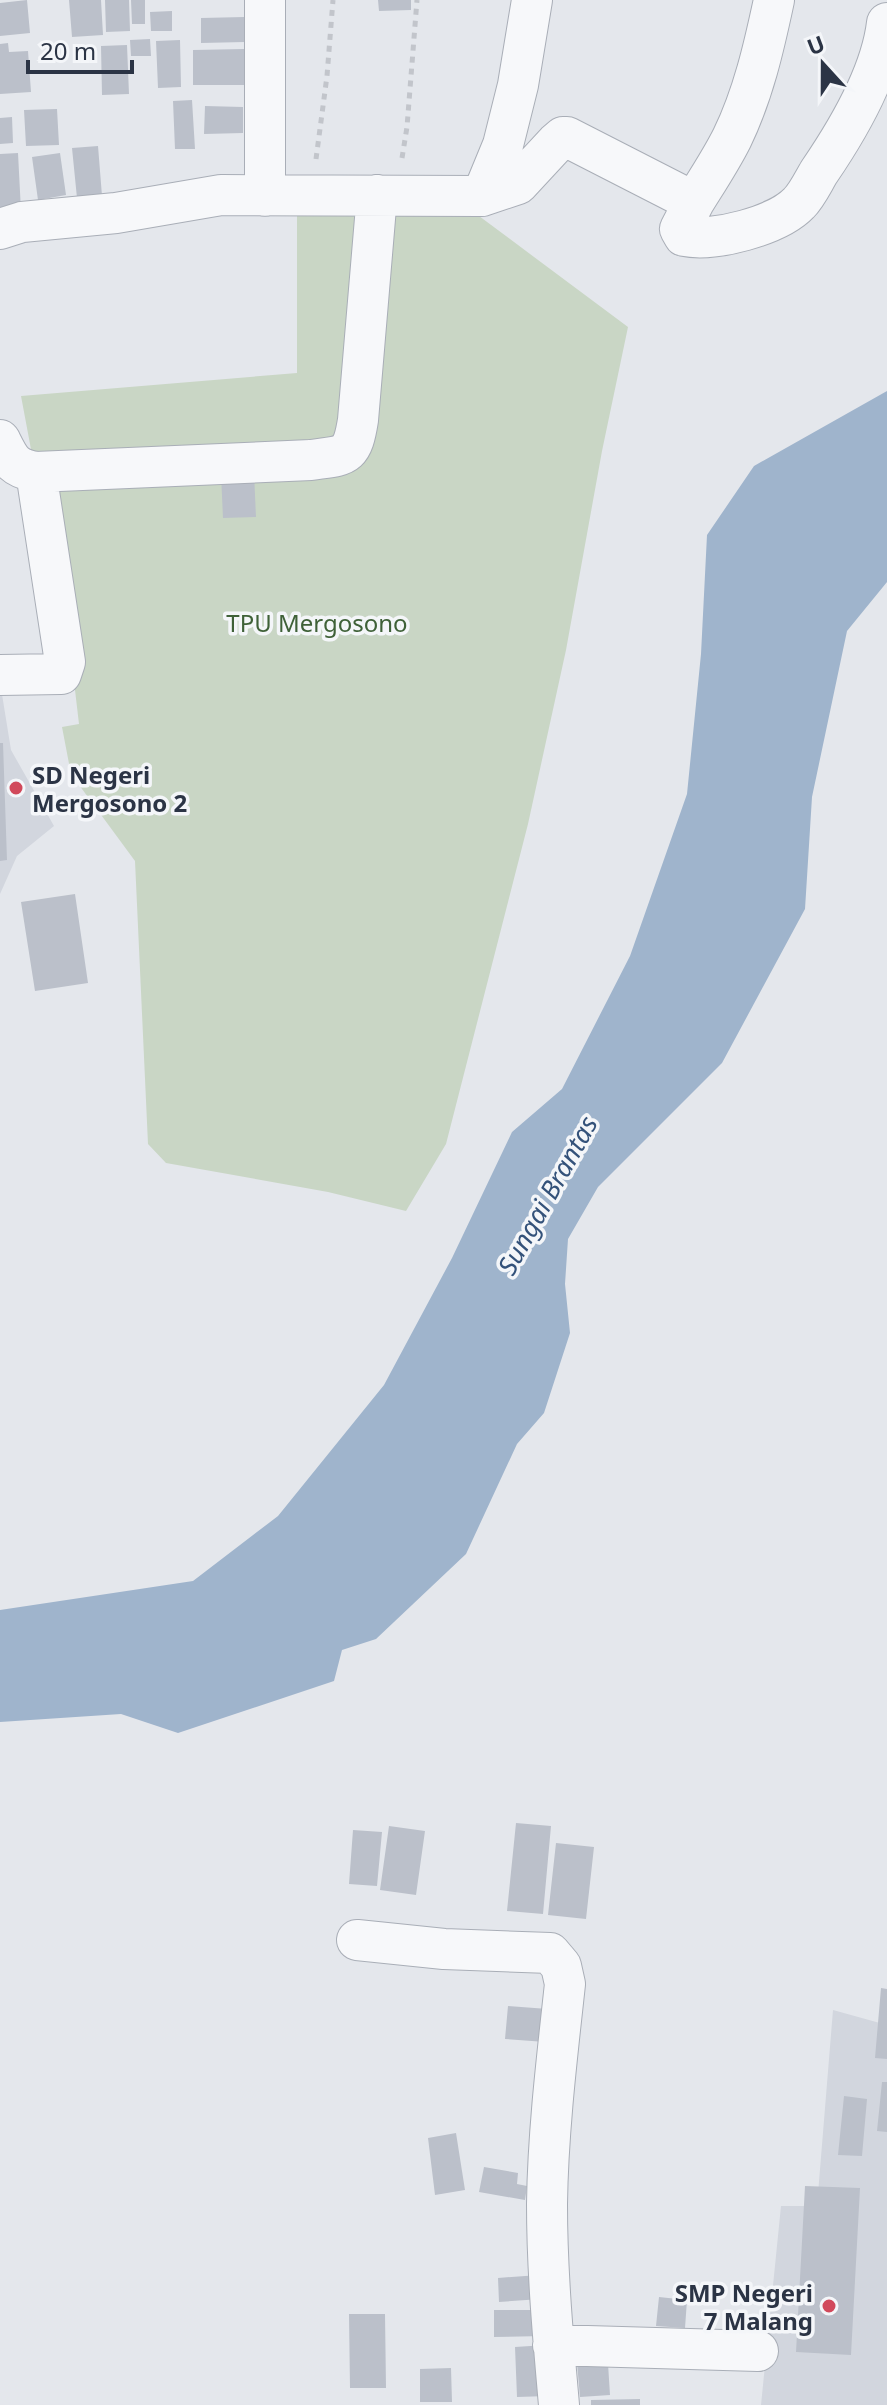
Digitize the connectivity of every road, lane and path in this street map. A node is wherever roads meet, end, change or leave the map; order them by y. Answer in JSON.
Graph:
{"nodes":[{"id":1,"x":265,"y":0,"type":"edge"},
{"id":2,"x":333,"y":0,"type":"edge"},
{"id":3,"x":417,"y":0,"type":"edge"},
{"id":4,"x":532,"y":0,"type":"edge"},
{"id":5,"x":774,"y":0,"type":"edge"},
{"id":6,"x":887,"y":23,"type":"edge"},
{"id":7,"x":386,"y":195,"type":"junction"},
{"id":8,"x":265,"y":196,"type":"junction"},
{"id":9,"x":312,"y":196,"type":"junction"},
{"id":10,"x":482,"y":196,"type":"junction"},
{"id":11,"x":694,"y":202,"type":"junction"},
{"id":12,"x":0,"y":229,"type":"edge"},
{"id":13,"x":0,"y":440,"type":"edge"},
{"id":14,"x":36,"y":472,"type":"junction"},
{"id":15,"x":0,"y":675,"type":"edge"},
{"id":16,"x":357,"y":1940,"type":"dead end"},
{"id":17,"x":553,"y":2345,"type":"junction"},
{"id":18,"x":758,"y":2351,"type":"dead end"},
{"id":19,"x":559,"y":2405,"type":"edge"}],
"edges":[{"from":1,"to":8,"type":"street"},
{"from":2,"to":9,"type":"path"},
{"from":3,"to":7,"type":"path"},
{"from":4,"to":10,"type":"street"},
{"from":5,"to":11,"type":"street"},
{"from":6,"to":11,"type":"street"},
{"from":7,"to":9,"type":"street"},
{"from":7,"to":10,"type":"street"},
{"from":7,"to":14,"type":"street"},
{"from":8,"to":9,"type":"street"},
{"from":8,"to":12,"type":"street"},
{"from":10,"to":11,"type":"street"},
{"from":13,"to":14,"type":"street"},
{"from":14,"to":15,"type":"street"},
{"from":16,"to":17,"type":"street"},
{"from":17,"to":18,"type":"street"},
{"from":17,"to":19,"type":"street"}]}
